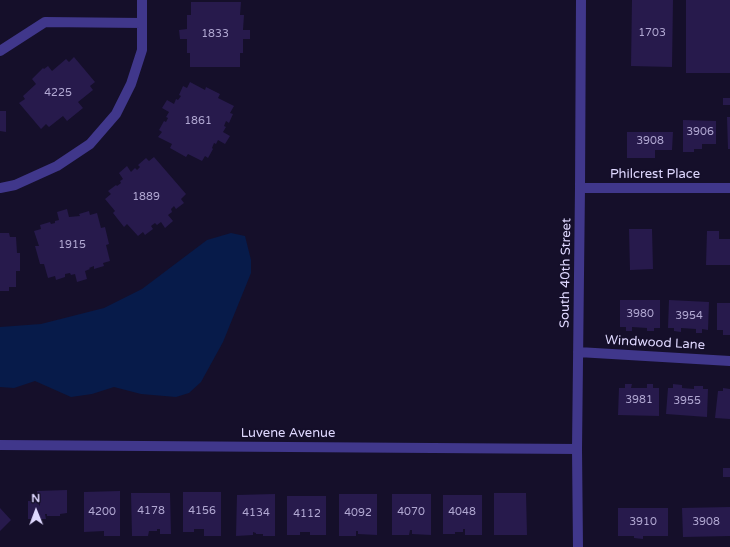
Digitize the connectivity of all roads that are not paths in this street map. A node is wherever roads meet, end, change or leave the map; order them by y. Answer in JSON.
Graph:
{"nodes":[{"id":1,"x":142,"y":0,"type":"edge"},
{"id":2,"x":581,"y":0,"type":"edge"},
{"id":3,"x":142,"y":23,"type":"junction"},
{"id":4,"x":0,"y":51,"type":"edge"},
{"id":5,"x":0,"y":188,"type":"edge"},
{"id":6,"x":580,"y":188,"type":"junction"},
{"id":7,"x":730,"y":188,"type":"edge"},
{"id":8,"x":578,"y":352,"type":"junction"},
{"id":9,"x":730,"y":361,"type":"edge"},
{"id":10,"x":0,"y":445,"type":"edge"},
{"id":11,"x":577,"y":449,"type":"junction"},
{"id":12,"x":578,"y":547,"type":"edge"}],
"edges":[{"from":1,"to":3,"type":"street"},
{"from":2,"to":6,"type":"street","name":"South 40th Street"},
{"from":3,"to":4,"type":"street"},
{"from":3,"to":5,"type":"street"},
{"from":6,"to":7,"type":"street","name":"Philcrest Place"},
{"from":6,"to":8,"type":"street","name":"South 40th Street"},
{"from":8,"to":9,"type":"street","name":"Windwood Lane"},
{"from":8,"to":11,"type":"street","name":"South 40th Street"},
{"from":10,"to":11,"type":"street","name":"Luvene Avenue"},
{"from":11,"to":12,"type":"street","name":"South 40th Street"}]}
